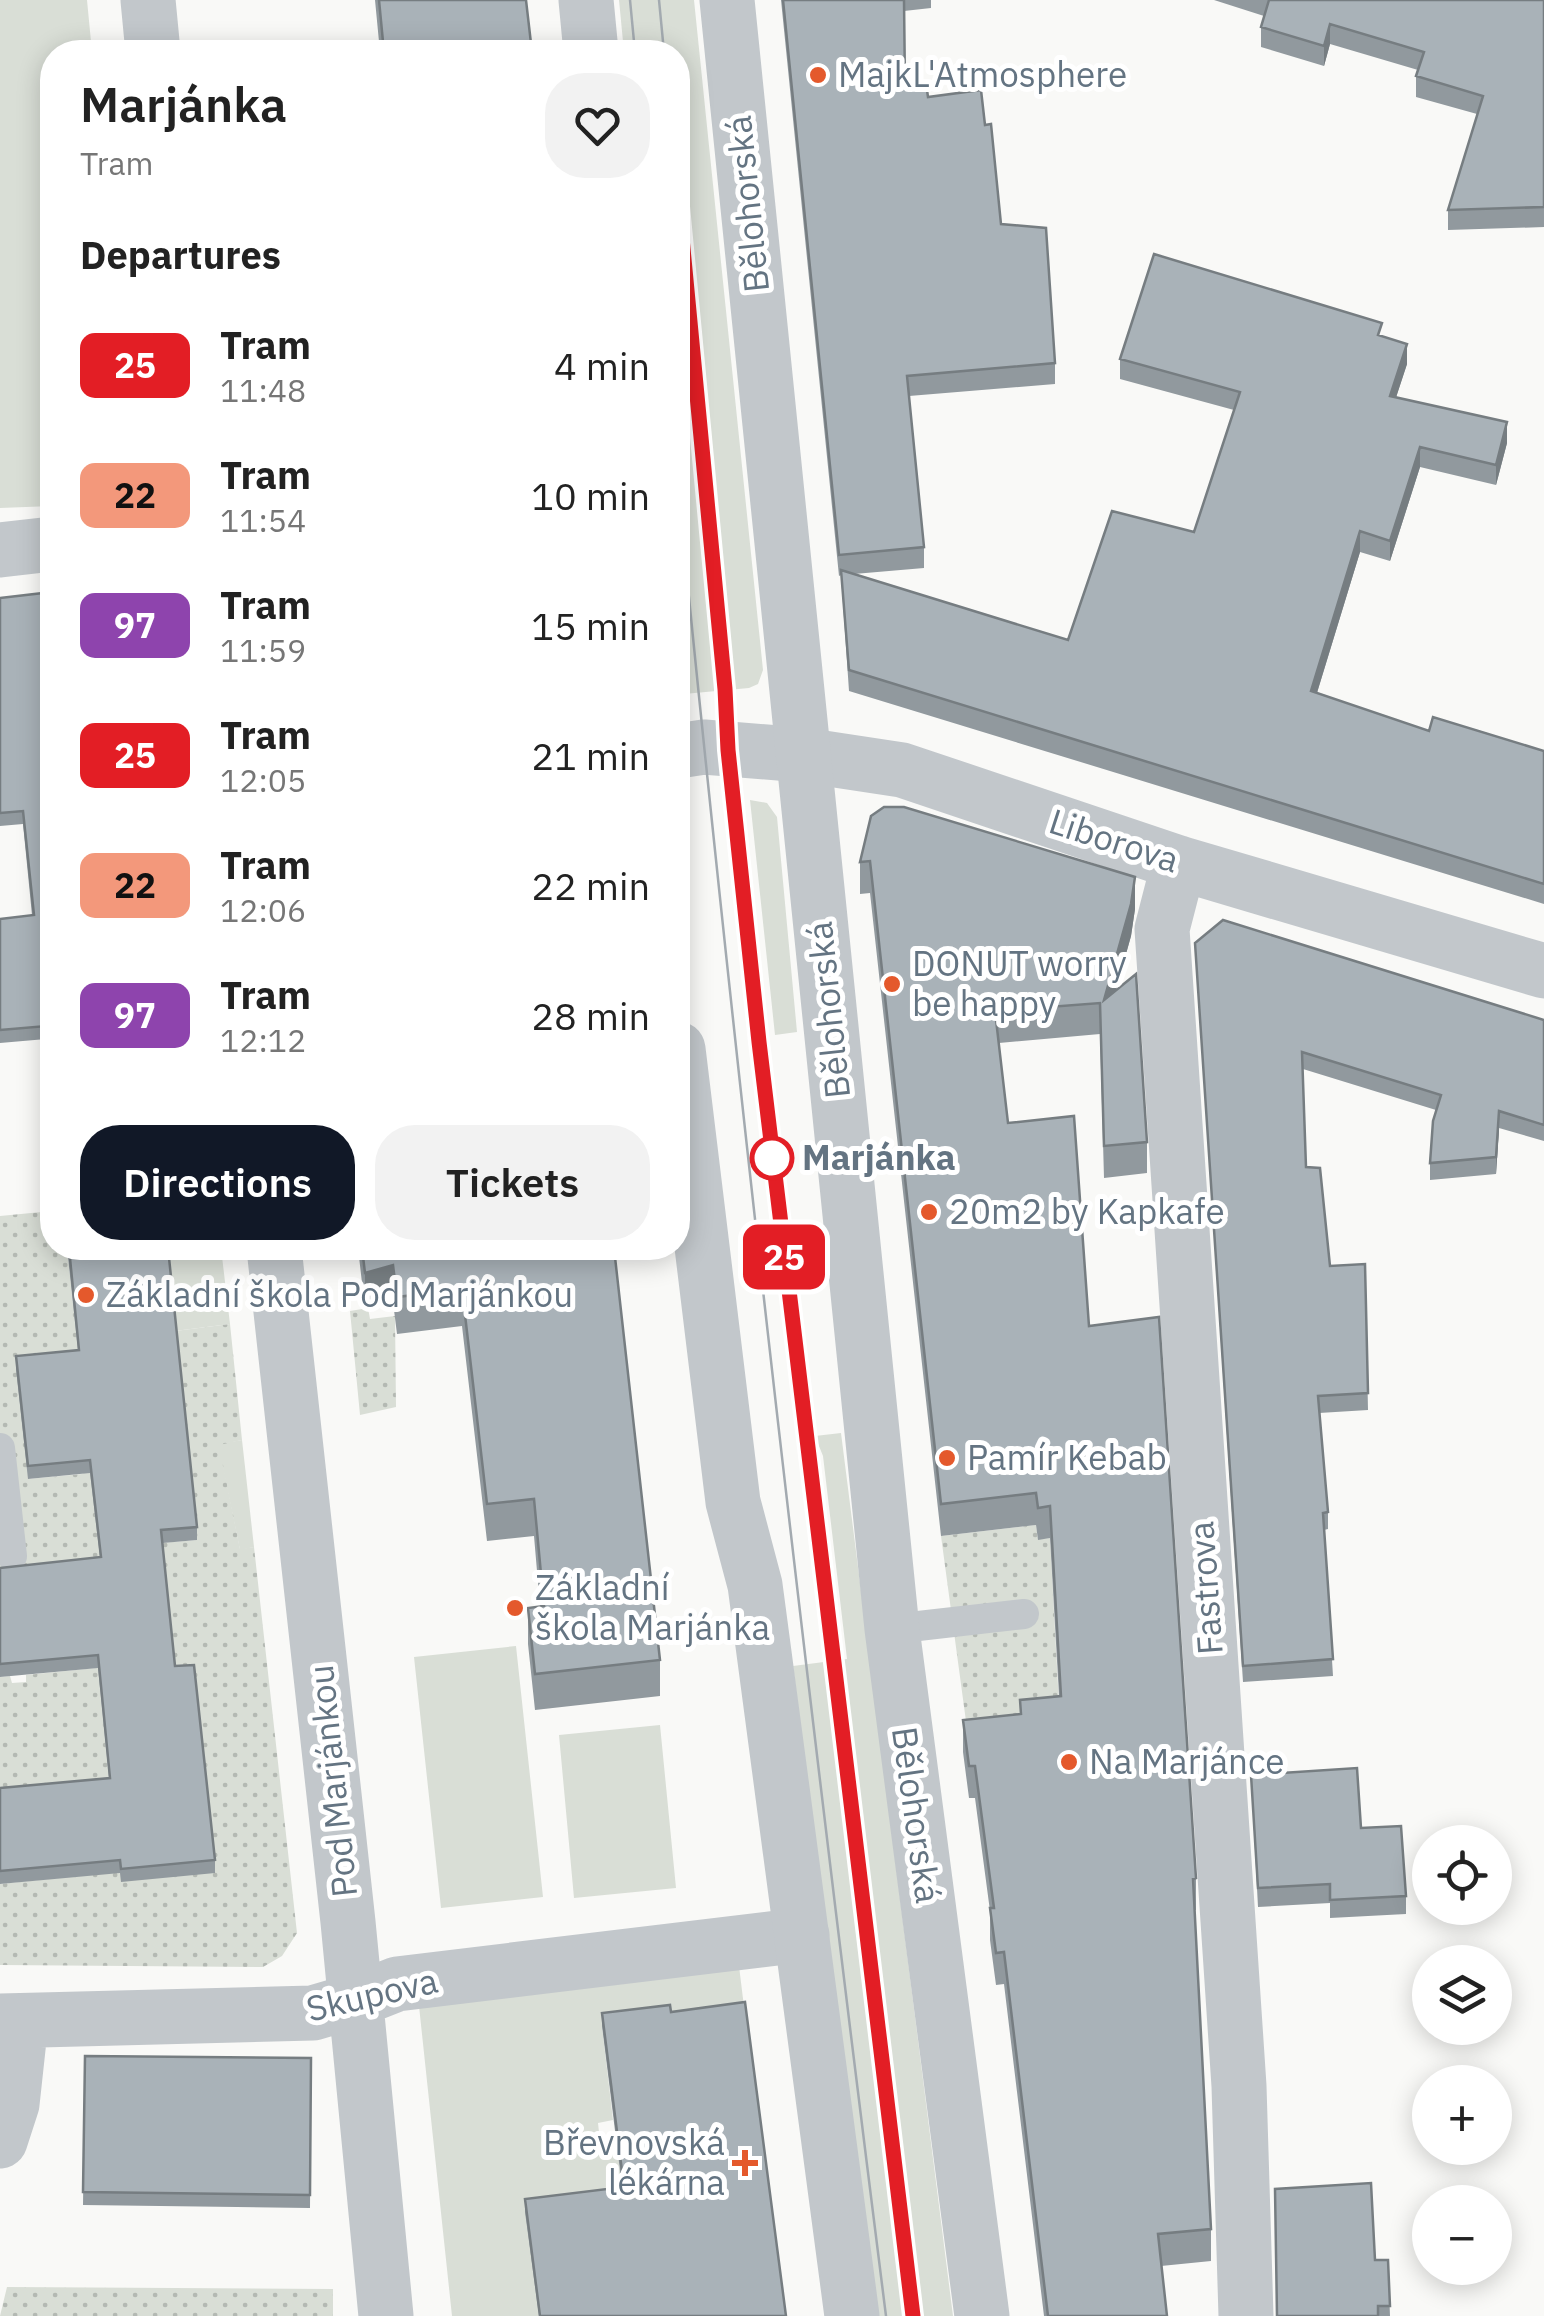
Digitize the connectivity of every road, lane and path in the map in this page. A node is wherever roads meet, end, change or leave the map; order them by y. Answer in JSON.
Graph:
{"nodes":[{"id":1,"x":148,"y":0,"type":"edge"},
{"id":2,"x":586,"y":0,"type":"edge"},
{"id":3,"x":727,"y":0,"type":"edge"},
{"id":4,"x":153,"y":40,"type":"edge"},
{"id":5,"x":590,"y":40,"type":"edge"},
{"id":6,"x":40,"y":545,"type":"edge"},
{"id":7,"x":0,"y":550,"type":"edge"},
{"id":8,"x":690,"y":750,"type":"edge"},
{"id":9,"x":803,"y":754,"type":"junction"},
{"id":10,"x":1179,"y":863,"type":"junction"},
{"id":11,"x":1544,"y":971,"type":"edge"},
{"id":12,"x":690,"y":1148,"type":"edge"},
{"id":13,"x":275,"y":1260,"type":"edge"},
{"id":14,"x":0,"y":1448,"type":"edge"},
{"id":15,"x":12,"y":1556,"type":"dead end"},
{"id":16,"x":1024,"y":1614,"type":"dead end"},
{"id":17,"x":892,"y":1628,"type":"junction"},
{"id":18,"x":802,"y":1935,"type":"junction"},
{"id":19,"x":354,"y":2001,"type":"junction"},
{"id":20,"x":11,"y":2021,"type":"edge"},
{"id":21,"x":0,"y":2141,"type":"edge"},
{"id":22,"x":386,"y":2316,"type":"edge"},
{"id":23,"x":852,"y":2316,"type":"edge"},
{"id":24,"x":982,"y":2316,"type":"edge"},
{"id":25,"x":1246,"y":2316,"type":"edge"}],
"edges":[{"from":1,"to":4,"type":"street"},
{"from":2,"to":5,"type":"street"},
{"from":3,"to":9,"type":"street","name":"Bělohorská"},
{"from":6,"to":7,"type":"street"},
{"from":8,"to":9,"type":"street","name":"Liborova"},
{"from":9,"to":10,"type":"street","name":"Liborova"},
{"from":9,"to":17,"type":"street","name":"Bělohorská"},
{"from":10,"to":11,"type":"street","name":"Liborova"},
{"from":10,"to":25,"type":"street","name":"Fastrova"},
{"from":12,"to":18,"type":"street"},
{"from":13,"to":19,"type":"street","name":"Pod Marjánkou"},
{"from":14,"to":15,"type":"lane"},
{"from":16,"to":17,"type":"lane"},
{"from":17,"to":24,"type":"street","name":"Bělohorská"},
{"from":18,"to":19,"type":"street","name":"Skupova"},
{"from":18,"to":23,"type":"street"},
{"from":19,"to":20,"type":"street","name":"Skupova"},
{"from":19,"to":22,"type":"street","name":"Pod Marjánkou"},
{"from":20,"to":21,"type":"street"}]}
